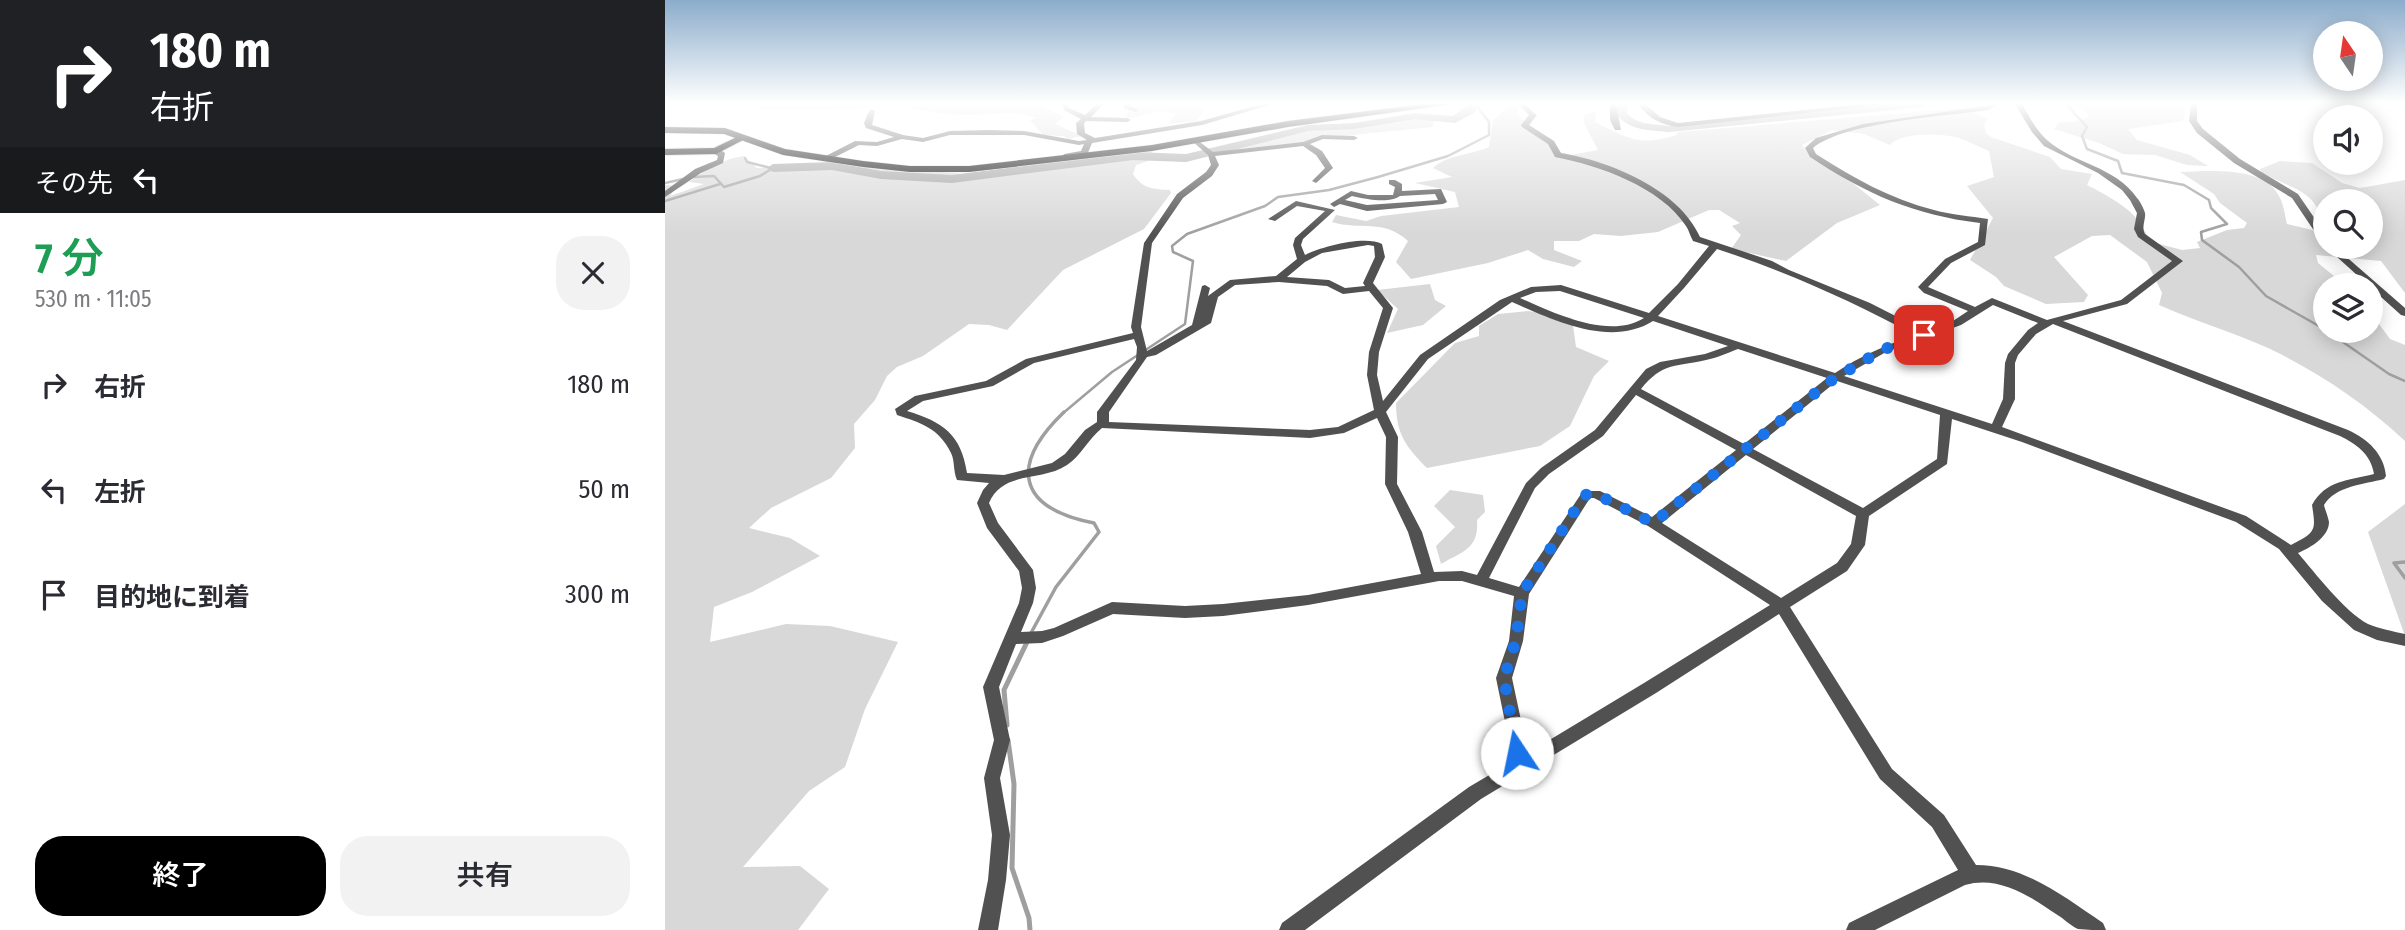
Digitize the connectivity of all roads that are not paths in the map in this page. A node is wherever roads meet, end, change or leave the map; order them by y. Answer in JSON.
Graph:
{"nodes":[{"id":1,"x":723,"y":147,"type":"edge"},
{"id":2,"x":768,"y":147,"type":"edge"},
{"id":3,"x":849,"y":147,"type":"edge"},
{"id":4,"x":1087,"y":147,"type":"edge"},
{"id":5,"x":1211,"y":147,"type":"edge"},
{"id":6,"x":1245,"y":147,"type":"edge"},
{"id":7,"x":1308,"y":147,"type":"edge"},
{"id":8,"x":1554,"y":147,"type":"edge"},
{"id":9,"x":1809,"y":147,"type":"edge"},
{"id":10,"x":2055,"y":147,"type":"edge"},
{"id":11,"x":2219,"y":147,"type":"edge"},
{"id":12,"x":1205,"y":149,"type":"junction"},
{"id":13,"x":716,"y":151,"type":"junction"},
{"id":14,"x":665,"y":152,"type":"edge"},
{"id":15,"x":824,"y":159,"type":"junction"},
{"id":16,"x":1055,"y":161,"type":"junction"},
{"id":17,"x":1316,"y":181,"type":"dead end"},
{"id":18,"x":1392,"y":182,"type":"dead end"},
{"id":19,"x":665,"y":195,"type":"edge"},
{"id":20,"x":1390,"y":199,"type":"junction"},
{"id":21,"x":1328,"y":208,"type":"junction"},
{"id":22,"x":1272,"y":219,"type":"dead end"},
{"id":23,"x":2313,"y":222,"type":"edge"},
{"id":24,"x":1714,"y":246,"type":"junction"},
{"id":25,"x":2344,"y":259,"type":"edge"},
{"id":26,"x":1302,"y":260,"type":"junction"},
{"id":27,"x":1279,"y":279,"type":"junction"},
{"id":28,"x":1205,"y":288,"type":"dead end"},
{"id":29,"x":1370,"y":288,"type":"junction"},
{"id":30,"x":1512,"y":298,"type":"junction"},
{"id":31,"x":1976,"y":311,"type":"junction"},
{"id":32,"x":2405,"y":313,"type":"edge"},
{"id":33,"x":1652,"y":317,"type":"junction"},
{"id":34,"x":2050,"y":322,"type":"junction"},
{"id":35,"x":1197,"y":326,"type":"junction"},
{"id":36,"x":1137,"y":335,"type":"junction"},
{"id":37,"x":1924,"y":335,"type":"junction"},
{"id":38,"x":1737,"y":346,"type":"junction"},
{"id":39,"x":1143,"y":355,"type":"junction"},
{"id":40,"x":1834,"y":379,"type":"junction"},
{"id":41,"x":1634,"y":389,"type":"junction"},
{"id":42,"x":1380,"y":412,"type":"junction"},
{"id":43,"x":1946,"y":415,"type":"junction"},
{"id":44,"x":1103,"y":423,"type":"junction"},
{"id":45,"x":1995,"y":429,"type":"junction"},
{"id":46,"x":1745,"y":450,"type":"junction"},
{"id":47,"x":1005,"y":478,"type":"junction"},
{"id":48,"x":1863,"y":514,"type":"junction"},
{"id":49,"x":1653,"y":523,"type":"junction"},
{"id":50,"x":2289,"y":551,"type":"junction"},
{"id":51,"x":1429,"y":577,"type":"junction"},
{"id":52,"x":1481,"y":581,"type":"junction"},
{"id":53,"x":1522,"y":593,"type":"junction"},
{"id":54,"x":1781,"y":606,"type":"junction"},
{"id":55,"x":1012,"y":638,"type":"junction"},
{"id":56,"x":2405,"y":640,"type":"edge"},
{"id":57,"x":1522,"y":765,"type":"junction"},
{"id":58,"x":1971,"y":874,"type":"junction"},
{"id":59,"x":988,"y":930,"type":"edge"},
{"id":60,"x":1289,"y":930,"type":"edge"},
{"id":61,"x":1856,"y":930,"type":"edge"},
{"id":62,"x":2096,"y":930,"type":"edge"}],
"edges":[{"from":1,"to":13,"type":"main road"},
{"from":2,"to":15,"type":"highway"},
{"from":3,"to":15,"type":"street"},
{"from":4,"to":16,"type":"street"},
{"from":5,"to":12,"type":"highway"},
{"from":6,"to":12,"type":"street"},
{"from":7,"to":17,"type":"street"},
{"from":8,"to":24,"type":"street"},
{"from":9,"to":31,"type":"street"},
{"from":10,"to":34,"type":"street"},
{"from":11,"to":23,"type":"street"},
{"from":12,"to":16,"type":"highway"},
{"from":12,"to":36,"type":"street"},
{"from":13,"to":14,"type":"main road"},
{"from":13,"to":19,"type":"street"},
{"from":15,"to":16,"type":"highway"},
{"from":18,"to":20,"type":"street"},
{"from":20,"to":20,"type":"street"},
{"from":20,"to":21,"type":"street"},
{"from":21,"to":22,"type":"street"},
{"from":21,"to":26,"type":"street"},
{"from":24,"to":33,"type":"street"},
{"from":24,"to":37,"type":"street"},
{"from":25,"to":32,"type":"street"},
{"from":26,"to":27,"type":"street"},
{"from":26,"to":29,"type":"street"},
{"from":27,"to":29,"type":"street"},
{"from":27,"to":35,"type":"street"},
{"from":28,"to":35,"type":"street"},
{"from":29,"to":42,"type":"street"},
{"from":30,"to":33,"type":"street"},
{"from":30,"to":33,"type":"street"},
{"from":30,"to":42,"type":"street"},
{"from":31,"to":34,"type":"street"},
{"from":31,"to":37,"type":"street"},
{"from":33,"to":38,"type":"street"},
{"from":34,"to":45,"type":"street"},
{"from":34,"to":50,"type":"street"},
{"from":35,"to":39,"type":"street"},
{"from":36,"to":39,"type":"street"},
{"from":36,"to":47,"type":"street"},
{"from":37,"to":40,"type":"street"},
{"from":38,"to":40,"type":"street"},
{"from":38,"to":41,"type":"street"},
{"from":39,"to":44,"type":"street"},
{"from":40,"to":43,"type":"street"},
{"from":40,"to":46,"type":"street"},
{"from":41,"to":46,"type":"street"},
{"from":41,"to":52,"type":"street"},
{"from":42,"to":44,"type":"street"},
{"from":42,"to":51,"type":"street"},
{"from":43,"to":45,"type":"street"},
{"from":43,"to":48,"type":"street"},
{"from":44,"to":47,"type":"street"},
{"from":45,"to":50,"type":"street"},
{"from":46,"to":48,"type":"street"},
{"from":46,"to":49,"type":"street"},
{"from":47,"to":55,"type":"street"},
{"from":48,"to":54,"type":"street"},
{"from":49,"to":53,"type":"street"},
{"from":49,"to":54,"type":"street"},
{"from":50,"to":56,"type":"street"},
{"from":51,"to":52,"type":"street"},
{"from":51,"to":55,"type":"street"},
{"from":52,"to":53,"type":"street"},
{"from":53,"to":57,"type":"street"},
{"from":54,"to":57,"type":"street"},
{"from":54,"to":58,"type":"street"},
{"from":55,"to":59,"type":"street"},
{"from":57,"to":60,"type":"street"},
{"from":58,"to":61,"type":"street"},
{"from":58,"to":62,"type":"street"}]}
